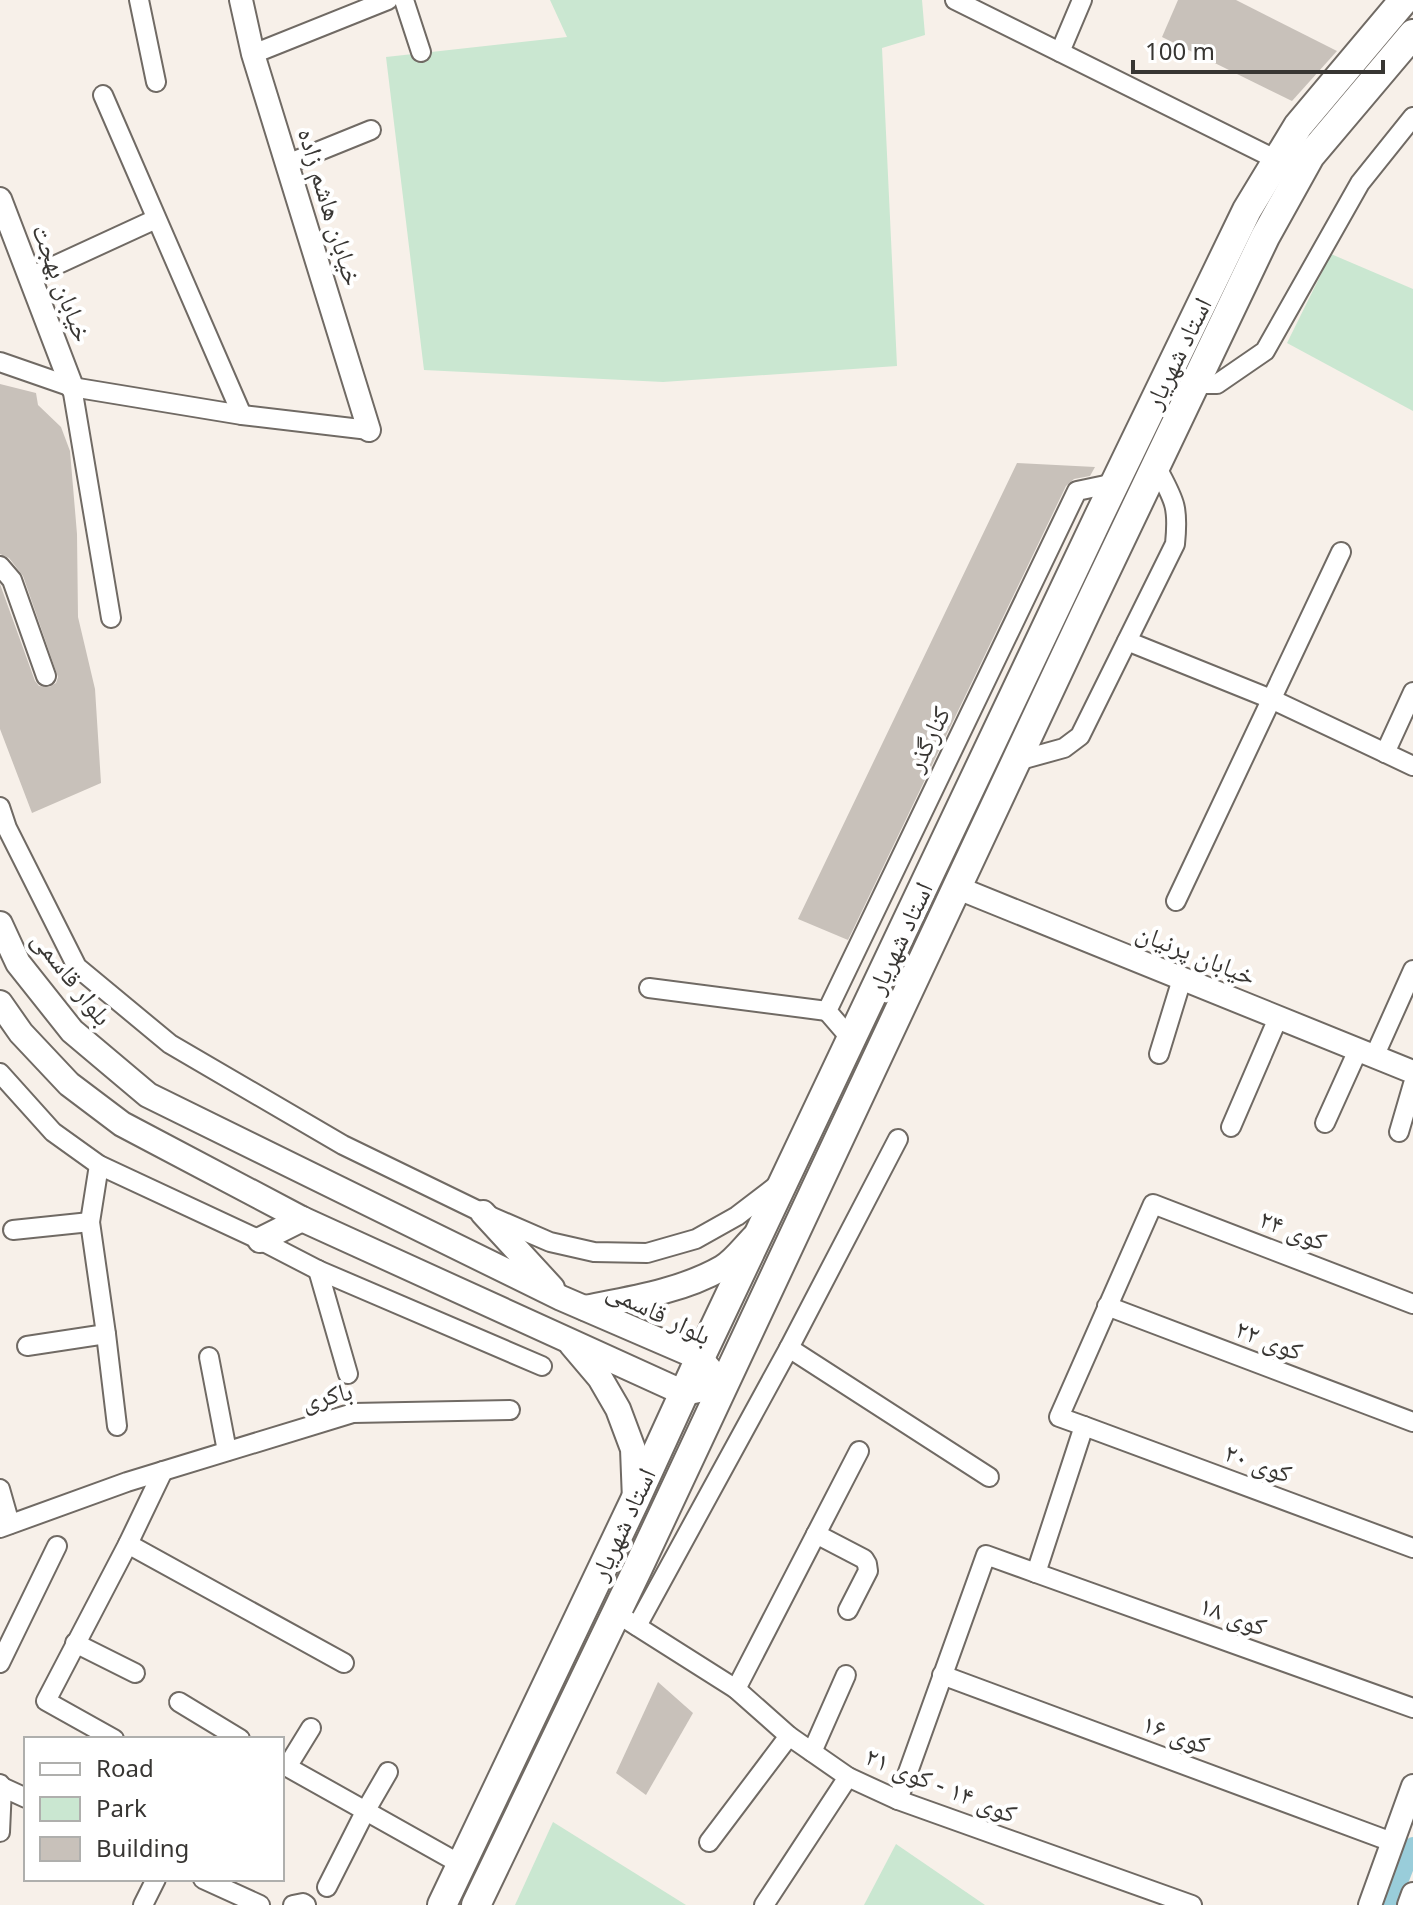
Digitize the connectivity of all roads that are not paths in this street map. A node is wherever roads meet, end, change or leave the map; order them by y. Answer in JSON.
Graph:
{"nodes":[{"id":1,"x":139,"y":0,"type":"edge"},
{"id":2,"x":241,"y":0,"type":"edge"},
{"id":3,"x":388,"y":0,"type":"edge"},
{"id":4,"x":404,"y":0,"type":"edge"},
{"id":5,"x":955,"y":0,"type":"edge"},
{"id":6,"x":1082,"y":0,"type":"edge"},
{"id":7,"x":1404,"y":0,"type":"edge"},
{"id":8,"x":1413,"y":34,"type":"edge"},
{"id":9,"x":421,"y":52,"type":"dead end"},
{"id":10,"x":1060,"y":52,"type":"junction"},
{"id":11,"x":253,"y":54,"type":"junction"},
{"id":12,"x":156,"y":82,"type":"dead end"},
{"id":13,"x":103,"y":95,"type":"dead end"},
{"id":14,"x":1413,"y":117,"type":"edge"},
{"id":15,"x":371,"y":130,"type":"dead end"},
{"id":16,"x":1277,"y":160,"type":"junction"},
{"id":17,"x":287,"y":164,"type":"junction"},
{"id":18,"x":0,"y":199,"type":"edge"},
{"id":19,"x":156,"y":219,"type":"junction"},
{"id":20,"x":30,"y":277,"type":"junction"},
{"id":21,"x":0,"y":362,"type":"edge"},
{"id":22,"x":1195,"y":384,"type":"junction"},
{"id":23,"x":72,"y":387,"type":"junction"},
{"id":24,"x":242,"y":415,"type":"junction"},
{"id":25,"x":369,"y":430,"type":"joint"},
{"id":26,"x":1156,"y":466,"type":"junction"},
{"id":27,"x":1115,"y":483,"type":"junction"},
{"id":28,"x":1099,"y":516,"type":"junction"},
{"id":29,"x":1126,"y":529,"type":"junction"},
{"id":30,"x":1341,"y":552,"type":"dead end"},
{"id":31,"x":0,"y":566,"type":"edge"},
{"id":32,"x":111,"y":618,"type":"dead end"},
{"id":33,"x":1127,"y":641,"type":"junction"},
{"id":34,"x":46,"y":676,"type":"dead end"},
{"id":35,"x":1413,"y":692,"type":"edge"},
{"id":36,"x":1271,"y":699,"type":"junction"},
{"id":37,"x":1385,"y":753,"type":"junction"},
{"id":38,"x":1017,"y":761,"type":"junction"},
{"id":39,"x":1413,"y":766,"type":"edge"},
{"id":40,"x":0,"y":807,"type":"edge"},
{"id":41,"x":958,"y":888,"type":"junction"},
{"id":42,"x":1176,"y":901,"type":"dead end"},
{"id":43,"x":0,"y":924,"type":"edge"},
{"id":44,"x":1413,"y":970,"type":"edge"},
{"id":45,"x":1182,"y":979,"type":"junction"},
{"id":46,"x":649,"y":988,"type":"dead end"},
{"id":47,"x":0,"y":1003,"type":"edge"},
{"id":48,"x":827,"y":1011,"type":"junction"},
{"id":49,"x":1278,"y":1018,"type":"junction"},
{"id":50,"x":852,"y":1040,"type":"junction"},
{"id":51,"x":1366,"y":1053,"type":"junction"},
{"id":52,"x":1159,"y":1054,"type":"dead end"},
{"id":53,"x":1413,"y":1072,"type":"edge"},
{"id":54,"x":0,"y":1073,"type":"edge"},
{"id":55,"x":1413,"y":1084,"type":"edge"},
{"id":56,"x":1325,"y":1123,"type":"dead end"},
{"id":57,"x":1231,"y":1127,"type":"dead end"},
{"id":58,"x":1399,"y":1132,"type":"dead end"},
{"id":59,"x":898,"y":1139,"type":"dead end"},
{"id":60,"x":99,"y":1165,"type":"junction"},
{"id":61,"x":785,"y":1179,"type":"junction"},
{"id":62,"x":483,"y":1213,"type":"junction"},
{"id":63,"x":302,"y":1219,"type":"junction"},
{"id":64,"x":90,"y":1222,"type":"junction"},
{"id":65,"x":13,"y":1230,"type":"dead end"},
{"id":66,"x":761,"y":1230,"type":"junction"},
{"id":67,"x":260,"y":1240,"type":"junction"},
{"id":68,"x":318,"y":1270,"type":"junction"},
{"id":69,"x":561,"y":1298,"type":"junction"},
{"id":70,"x":1413,"y":1304,"type":"edge"},
{"id":71,"x":1107,"y":1306,"type":"junction"},
{"id":72,"x":585,"y":1308,"type":"junction"},
{"id":73,"x":106,"y":1334,"type":"junction"},
{"id":74,"x":568,"y":1340,"type":"junction"},
{"id":75,"x":27,"y":1346,"type":"dead end"},
{"id":76,"x":789,"y":1348,"type":"junction"},
{"id":77,"x":209,"y":1357,"type":"dead end"},
{"id":78,"x":700,"y":1358,"type":"junction"},
{"id":79,"x":542,"y":1366,"type":"dead end"},
{"id":80,"x":348,"y":1374,"type":"dead end"},
{"id":81,"x":723,"y":1385,"type":"junction"},
{"id":82,"x":684,"y":1393,"type":"junction"},
{"id":83,"x":510,"y":1410,"type":"dead end"},
{"id":84,"x":1413,"y":1422,"type":"edge"},
{"id":85,"x":117,"y":1426,"type":"dead end"},
{"id":86,"x":1084,"y":1426,"type":"junction"},
{"id":87,"x":227,"y":1451,"type":"junction"},
{"id":88,"x":859,"y":1451,"type":"dead end"},
{"id":89,"x":163,"y":1471,"type":"junction"},
{"id":90,"x":989,"y":1477,"type":"dead end"},
{"id":91,"x":0,"y":1489,"type":"edge"},
{"id":92,"x":635,"y":1500,"type":"junction"},
{"id":93,"x":5,"y":1526,"type":"edge"},
{"id":94,"x":816,"y":1534,"type":"junction"},
{"id":95,"x":128,"y":1544,"type":"junction"},
{"id":96,"x":57,"y":1546,"type":"dead end"},
{"id":97,"x":1413,"y":1548,"type":"edge"},
{"id":98,"x":1036,"y":1573,"type":"junction"},
{"id":99,"x":848,"y":1610,"type":"dead end"},
{"id":100,"x":626,"y":1619,"type":"junction"},
{"id":101,"x":75,"y":1643,"type":"junction"},
{"id":102,"x":0,"y":1663,"type":"edge"},
{"id":103,"x":344,"y":1663,"type":"dead end"},
{"id":104,"x":135,"y":1673,"type":"dead end"},
{"id":105,"x":846,"y":1675,"type":"dead end"},
{"id":106,"x":942,"y":1675,"type":"junction"},
{"id":107,"x":736,"y":1689,"type":"junction"},
{"id":108,"x":179,"y":1702,"type":"dead end"},
{"id":109,"x":1413,"y":1708,"type":"edge"},
{"id":110,"x":311,"y":1728,"type":"dead end"},
{"id":111,"x":789,"y":1736,"type":"junction"},
{"id":112,"x":110,"y":1737,"type":"edge"},
{"id":113,"x":232,"y":1737,"type":"edge"},
{"id":114,"x":812,"y":1752,"type":"junction"},
{"id":115,"x":284,"y":1765,"type":"edge"},
{"id":116,"x":388,"y":1772,"type":"dead end"},
{"id":117,"x":848,"y":1777,"type":"junction"},
{"id":118,"x":1,"y":1786,"type":"edge"},
{"id":119,"x":1413,"y":1786,"type":"edge"},
{"id":120,"x":24,"y":1797,"type":"edge"},
{"id":121,"x":898,"y":1800,"type":"junction"},
{"id":122,"x":366,"y":1810,"type":"junction"},
{"id":123,"x":0,"y":1832,"type":"edge"},
{"id":124,"x":709,"y":1842,"type":"dead end"},
{"id":125,"x":1392,"y":1842,"type":"junction"},
{"id":126,"x":462,"y":1865,"type":"junction"},
{"id":127,"x":155,"y":1881,"type":"edge"},
{"id":128,"x":207,"y":1881,"type":"edge"},
{"id":129,"x":327,"y":1887,"type":"dead end"},
{"id":130,"x":1413,"y":1894,"type":"edge"},
{"id":131,"x":143,"y":1905,"type":"edge"},
{"id":132,"x":260,"y":1905,"type":"edge"},
{"id":133,"x":293,"y":1905,"type":"edge"},
{"id":134,"x":306,"y":1905,"type":"edge"},
{"id":135,"x":442,"y":1905,"type":"edge"},
{"id":136,"x":476,"y":1905,"type":"edge"},
{"id":137,"x":764,"y":1905,"type":"edge"},
{"id":138,"x":1192,"y":1905,"type":"edge"},
{"id":139,"x":1370,"y":1905,"type":"edge"},
{"id":140,"x":1409,"y":1905,"type":"edge"}],
"edges":[{"from":1,"to":12,"type":"street"},
{"from":2,"to":11,"type":"street","name":"خیابان هاشم زاده"},
{"from":3,"to":11,"type":"street"},
{"from":4,"to":9,"type":"street"},
{"from":5,"to":10,"type":"street"},
{"from":6,"to":10,"type":"street"},
{"from":7,"to":16,"type":"main road","name":"استاد شهریار"},
{"from":8,"to":22,"type":"main road","name":"استاد شهریار"},
{"from":10,"to":16,"type":"street"},
{"from":11,"to":17,"type":"street","name":"خیابان هاشم زاده"},
{"from":13,"to":19,"type":"street"},
{"from":14,"to":22,"type":"street"},
{"from":15,"to":17,"type":"street"},
{"from":16,"to":27,"type":"main road","name":"استاد شهریار"},
{"from":17,"to":25,"type":"street","name":"خیابان هاشم زاده"},
{"from":18,"to":20,"type":"street","name":"خیابان بهجت"},
{"from":19,"to":20,"type":"street"},
{"from":19,"to":24,"type":"street"},
{"from":20,"to":23,"type":"street","name":"خیابان بهجت"},
{"from":21,"to":23,"type":"street"},
{"from":22,"to":26,"type":"main road","name":"استاد شهریار"},
{"from":23,"to":24,"type":"street"},
{"from":23,"to":32,"type":"street"},
{"from":24,"to":25,"type":"street"},
{"from":26,"to":29,"type":"main road","name":"استاد شهریار"},
{"from":26,"to":33,"type":"street"},
{"from":27,"to":28,"type":"main road","name":"استاد شهریار"},
{"from":27,"to":48,"type":"street","name":"کنارگذر"},
{"from":28,"to":29,"type":"main road"},
{"from":28,"to":50,"type":"main road","name":"استاد شهریار"},
{"from":29,"to":38,"type":"main road","name":"استاد شهریار"},
{"from":30,"to":36,"type":"street"},
{"from":31,"to":34,"type":"street"},
{"from":33,"to":36,"type":"street"},
{"from":33,"to":38,"type":"street"},
{"from":35,"to":37,"type":"street"},
{"from":36,"to":37,"type":"street"},
{"from":36,"to":42,"type":"street"},
{"from":37,"to":39,"type":"street"},
{"from":38,"to":41,"type":"main road","name":"استاد شهریار"},
{"from":40,"to":62,"type":"street"},
{"from":41,"to":45,"type":"street","name":"خیابان پرنیان"},
{"from":41,"to":81,"type":"main road","name":"استاد شهریار"},
{"from":43,"to":69,"type":"main road","name":"بلوار قاسمی"},
{"from":44,"to":51,"type":"street"},
{"from":45,"to":49,"type":"street","name":"خیابان پرنیان"},
{"from":45,"to":52,"type":"street"},
{"from":46,"to":48,"type":"street"},
{"from":47,"to":63,"type":"main road"},
{"from":48,"to":50,"type":"street"},
{"from":49,"to":51,"type":"street","name":"خیابان پرنیان"},
{"from":49,"to":57,"type":"street"},
{"from":50,"to":61,"type":"main road","name":"استاد شهریار"},
{"from":51,"to":53,"type":"street","name":"خیابان پرنیان"},
{"from":51,"to":56,"type":"street"},
{"from":54,"to":60,"type":"street"},
{"from":55,"to":58,"type":"street"},
{"from":59,"to":76,"type":"street"},
{"from":60,"to":64,"type":"street"},
{"from":60,"to":67,"type":"street"},
{"from":61,"to":62,"type":"street"},
{"from":61,"to":66,"type":"main road","name":"استاد شهریار"},
{"from":62,"to":69,"type":"main road"},
{"from":63,"to":67,"type":"main road"},
{"from":63,"to":74,"type":"main road"},
{"from":64,"to":65,"type":"street"},
{"from":64,"to":73,"type":"street"},
{"from":66,"to":72,"type":"main road"},
{"from":66,"to":78,"type":"main road","name":"استاد شهریار"},
{"from":67,"to":68,"type":"street"},
{"from":68,"to":79,"type":"street"},
{"from":68,"to":80,"type":"street"},
{"from":69,"to":72,"type":"main road","name":"بلوار قاسمی"},
{"from":70,"to":71,"type":"street","name":"کوی ۲۴"},
{"from":71,"to":84,"type":"street","name":"کوی ۲۲"},
{"from":71,"to":86,"type":"street"},
{"from":72,"to":78,"type":"main road","name":"بلوار قاسمی"},
{"from":73,"to":75,"type":"street"},
{"from":73,"to":85,"type":"street"},
{"from":74,"to":82,"type":"main road"},
{"from":74,"to":92,"type":"main road"},
{"from":76,"to":90,"type":"street"},
{"from":76,"to":100,"type":"street"},
{"from":77,"to":87,"type":"street"},
{"from":78,"to":81,"type":"main road","name":"بلوار قاسمی"},
{"from":78,"to":82,"type":"main road","name":"استاد شهریار"},
{"from":81,"to":82,"type":"main road","name":"بلوار قاسمی"},
{"from":81,"to":100,"type":"main road","name":"استاد شهریار"},
{"from":82,"to":92,"type":"main road","name":"استاد شهریار"},
{"from":83,"to":87,"type":"street","name":"باکری"},
{"from":86,"to":97,"type":"street","name":"کوی ۲۰"},
{"from":86,"to":98,"type":"street"},
{"from":87,"to":89,"type":"street","name":"باکری"},
{"from":88,"to":94,"type":"street"},
{"from":89,"to":93,"type":"street","name":"باکری"},
{"from":89,"to":95,"type":"street"},
{"from":91,"to":93,"type":"street"},
{"from":92,"to":126,"type":"main road","name":"استاد شهریار"},
{"from":94,"to":99,"type":"street"},
{"from":94,"to":107,"type":"street"},
{"from":95,"to":101,"type":"street"},
{"from":95,"to":103,"type":"street"},
{"from":96,"to":102,"type":"street"},
{"from":98,"to":106,"type":"street","name":"کوی ۱۸"},
{"from":98,"to":109,"type":"street","name":"کوی ۱۸"},
{"from":100,"to":107,"type":"street","name":"کوی ۱۴ - کوی ۲۱"},
{"from":100,"to":136,"type":"main road","name":"استاد شهریار"},
{"from":101,"to":104,"type":"street"},
{"from":101,"to":112,"type":"street"},
{"from":105,"to":114,"type":"street"},
{"from":106,"to":121,"type":"street"},
{"from":106,"to":125,"type":"street","name":"کوی ۱۶"},
{"from":107,"to":111,"type":"street","name":"کوی ۱۴ - کوی ۲۱"},
{"from":108,"to":113,"type":"street"},
{"from":110,"to":115,"type":"street"},
{"from":111,"to":114,"type":"street","name":"کوی ۱۴ - کوی ۲۱"},
{"from":111,"to":124,"type":"street"},
{"from":114,"to":117,"type":"street","name":"کوی ۱۴ - کوی ۲۱"},
{"from":115,"to":122,"type":"street"},
{"from":116,"to":122,"type":"street"},
{"from":117,"to":121,"type":"street","name":"کوی ۱۴ - کوی ۲۱"},
{"from":117,"to":137,"type":"street"},
{"from":118,"to":120,"type":"street"},
{"from":118,"to":123,"type":"street"},
{"from":119,"to":125,"type":"street"},
{"from":121,"to":138,"type":"street","name":"کوی ۱۴ - کوی ۲۱"},
{"from":122,"to":126,"type":"street"},
{"from":122,"to":129,"type":"street"},
{"from":125,"to":139,"type":"street"},
{"from":126,"to":135,"type":"main road","name":"استاد شهریار"},
{"from":127,"to":131,"type":"street"},
{"from":128,"to":132,"type":"street"},
{"from":130,"to":140,"type":"street"},
{"from":133,"to":134,"type":"street"}]}
